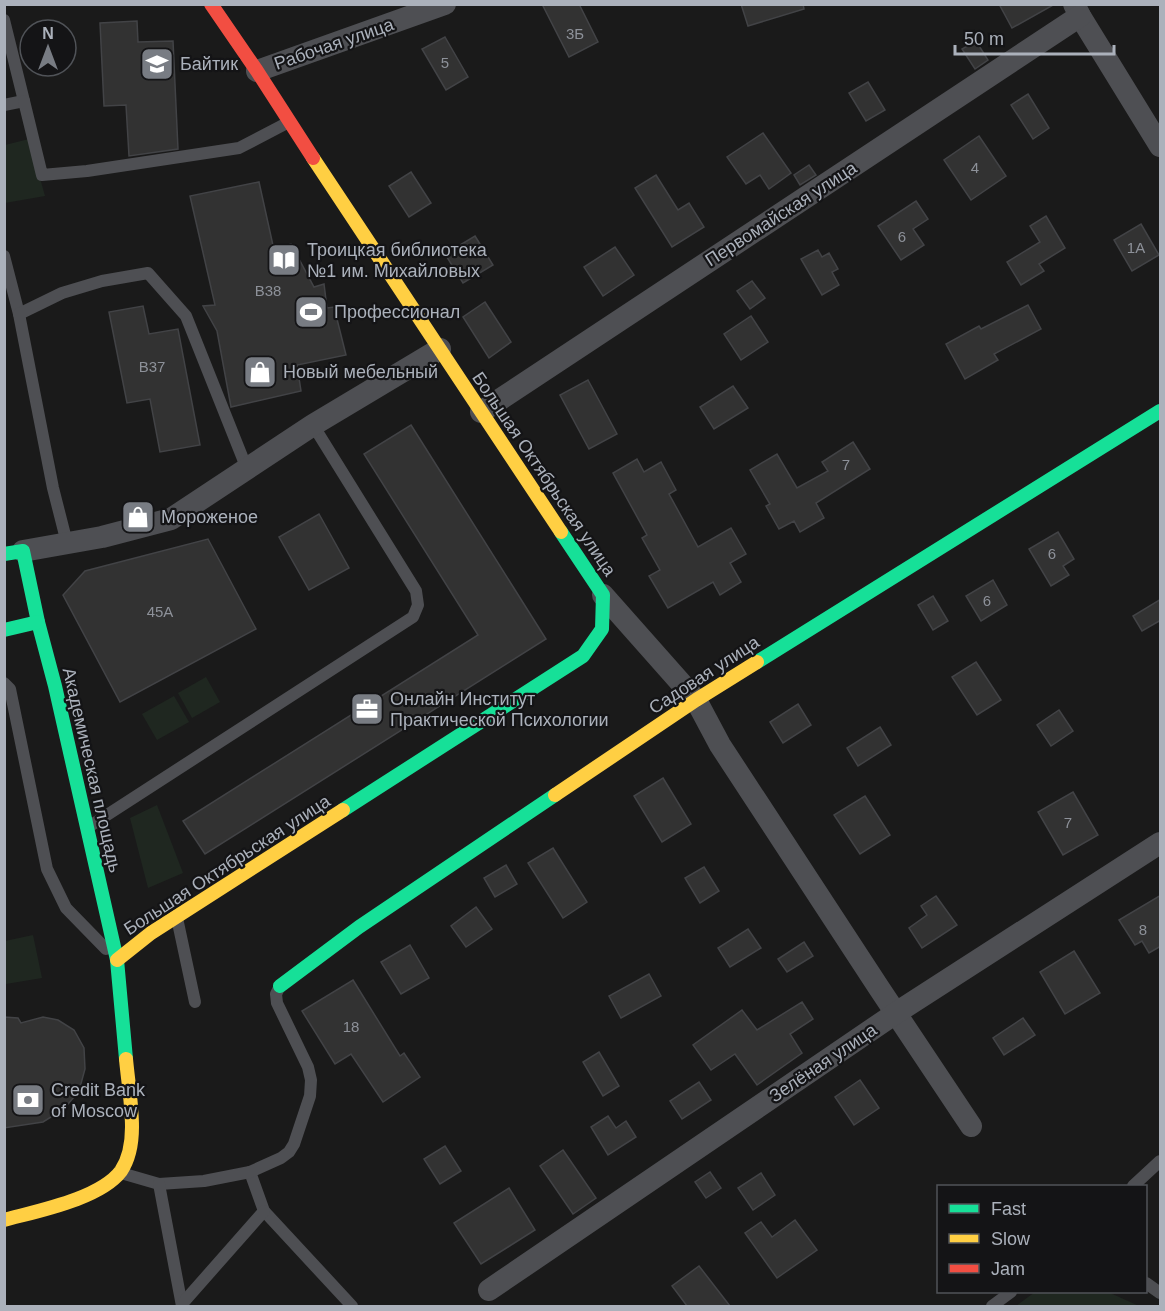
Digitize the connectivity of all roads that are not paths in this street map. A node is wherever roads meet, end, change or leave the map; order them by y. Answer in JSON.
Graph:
{"nodes":[{"id":1,"x":211,"y":4,"type":"edge"},
{"id":2,"x":445,"y":4,"type":"edge"},
{"id":3,"x":1077,"y":10,"type":"edge"},
{"id":4,"x":4,"y":20,"type":"edge"},
{"id":5,"x":257,"y":71,"type":"junction"},
{"id":6,"x":24,"y":101,"type":"junction"},
{"id":7,"x":4,"y":105,"type":"edge"},
{"id":8,"x":289,"y":122,"type":"junction"},
{"id":9,"x":1161,"y":146,"type":"edge"},
{"id":10,"x":4,"y":256,"type":"edge"},
{"id":11,"x":19,"y":314,"type":"junction"},
{"id":12,"x":440,"y":349,"type":"junction"},
{"id":13,"x":1161,"y":411,"type":"edge"},
{"id":14,"x":481,"y":412,"type":"junction"},
{"id":15,"x":313,"y":425,"type":"junction"},
{"id":16,"x":247,"y":469,"type":"junction"},
{"id":17,"x":67,"y":543,"type":"junction"},
{"id":18,"x":14,"y":552,"type":"edge"},
{"id":19,"x":603,"y":595,"type":"junction"},
{"id":20,"x":39,"y":622,"type":"junction"},
{"id":21,"x":4,"y":630,"type":"edge"},
{"id":22,"x":4,"y":683,"type":"edge"},
{"id":23,"x":696,"y":700,"type":"junction"},
{"id":24,"x":86,"y":828,"type":"junction"},
{"id":25,"x":1161,"y":843,"type":"edge"},
{"id":26,"x":177,"y":917,"type":"junction"},
{"id":27,"x":117,"y":960,"type":"junction"},
{"id":28,"x":279,"y":986,"type":"joint"},
{"id":29,"x":195,"y":1002,"type":"dead end"},
{"id":30,"x":896,"y":1013,"type":"junction"},
{"id":31,"x":971,"y":1126,"type":"dead end"},
{"id":32,"x":1161,"y":1161,"type":"edge"},
{"id":33,"x":120,"y":1172,"type":"junction"},
{"id":34,"x":250,"y":1172,"type":"junction"},
{"id":35,"x":159,"y":1184,"type":"junction"},
{"id":36,"x":1134,"y":1185,"type":"edge"},
{"id":37,"x":264,"y":1211,"type":"junction"},
{"id":38,"x":4,"y":1220,"type":"edge"},
{"id":39,"x":1147,"y":1284,"type":"edge"},
{"id":40,"x":489,"y":1290,"type":"dead end"},
{"id":41,"x":1010,"y":1293,"type":"edge"},
{"id":42,"x":1161,"y":1293,"type":"edge"},
{"id":43,"x":182,"y":1305,"type":"edge"},
{"id":44,"x":352,"y":1306,"type":"edge"},
{"id":45,"x":992,"y":1306,"type":"edge"}],
"edges":[{"from":1,"to":5,"type":"main road","name":"Большая Октябрьская улица"},
{"from":2,"to":5,"type":"street","name":"Рабочая улица"},
{"from":3,"to":9,"type":"street"},
{"from":3,"to":14,"type":"street","name":"Первомайская улица"},
{"from":4,"to":6,"type":"lane"},
{"from":5,"to":8,"type":"main road","name":"Большая Октябрьская улица"},
{"from":6,"to":7,"type":"lane"},
{"from":6,"to":8,"type":"lane"},
{"from":8,"to":12,"type":"main road","name":"Большая Октябрьская улица"},
{"from":10,"to":11,"type":"lane"},
{"from":11,"to":16,"type":"lane"},
{"from":11,"to":17,"type":"lane"},
{"from":12,"to":14,"type":"main road","name":"Большая Октябрьская улица"},
{"from":12,"to":15,"type":"street"},
{"from":13,"to":23,"type":"main road","name":"Садовая улица"},
{"from":14,"to":19,"type":"main road","name":"Большая Октябрьская улица"},
{"from":15,"to":16,"type":"street"},
{"from":15,"to":24,"type":"lane"},
{"from":16,"to":17,"type":"street"},
{"from":17,"to":18,"type":"street"},
{"from":18,"to":20,"type":"main road","name":"Академическая площадь"},
{"from":19,"to":23,"type":"street"},
{"from":19,"to":26,"type":"main road","name":"Большая Октябрьская улица"},
{"from":20,"to":21,"type":"main road"},
{"from":20,"to":24,"type":"main road","name":"Академическая площадь"},
{"from":22,"to":27,"type":"lane"},
{"from":23,"to":28,"type":"main road","name":"Садовая улица"},
{"from":23,"to":30,"type":"street"},
{"from":24,"to":27,"type":"main road","name":"Академическая площадь"},
{"from":25,"to":30,"type":"street","name":"Зелёная улица"},
{"from":26,"to":27,"type":"main road","name":"Большая Октябрьская улица"},
{"from":26,"to":29,"type":"lane"},
{"from":27,"to":33,"type":"main road","name":"Академическая площадь"},
{"from":28,"to":34,"type":"lane"},
{"from":30,"to":31,"type":"street"},
{"from":30,"to":40,"type":"street","name":"Зелёная улица"},
{"from":32,"to":36,"type":"lane"},
{"from":33,"to":35,"type":"lane"},
{"from":33,"to":38,"type":"main road"},
{"from":34,"to":35,"type":"lane"},
{"from":34,"to":37,"type":"lane"},
{"from":35,"to":43,"type":"lane"},
{"from":37,"to":43,"type":"lane"},
{"from":37,"to":44,"type":"lane"},
{"from":39,"to":42,"type":"lane"},
{"from":41,"to":45,"type":"lane"}]}
